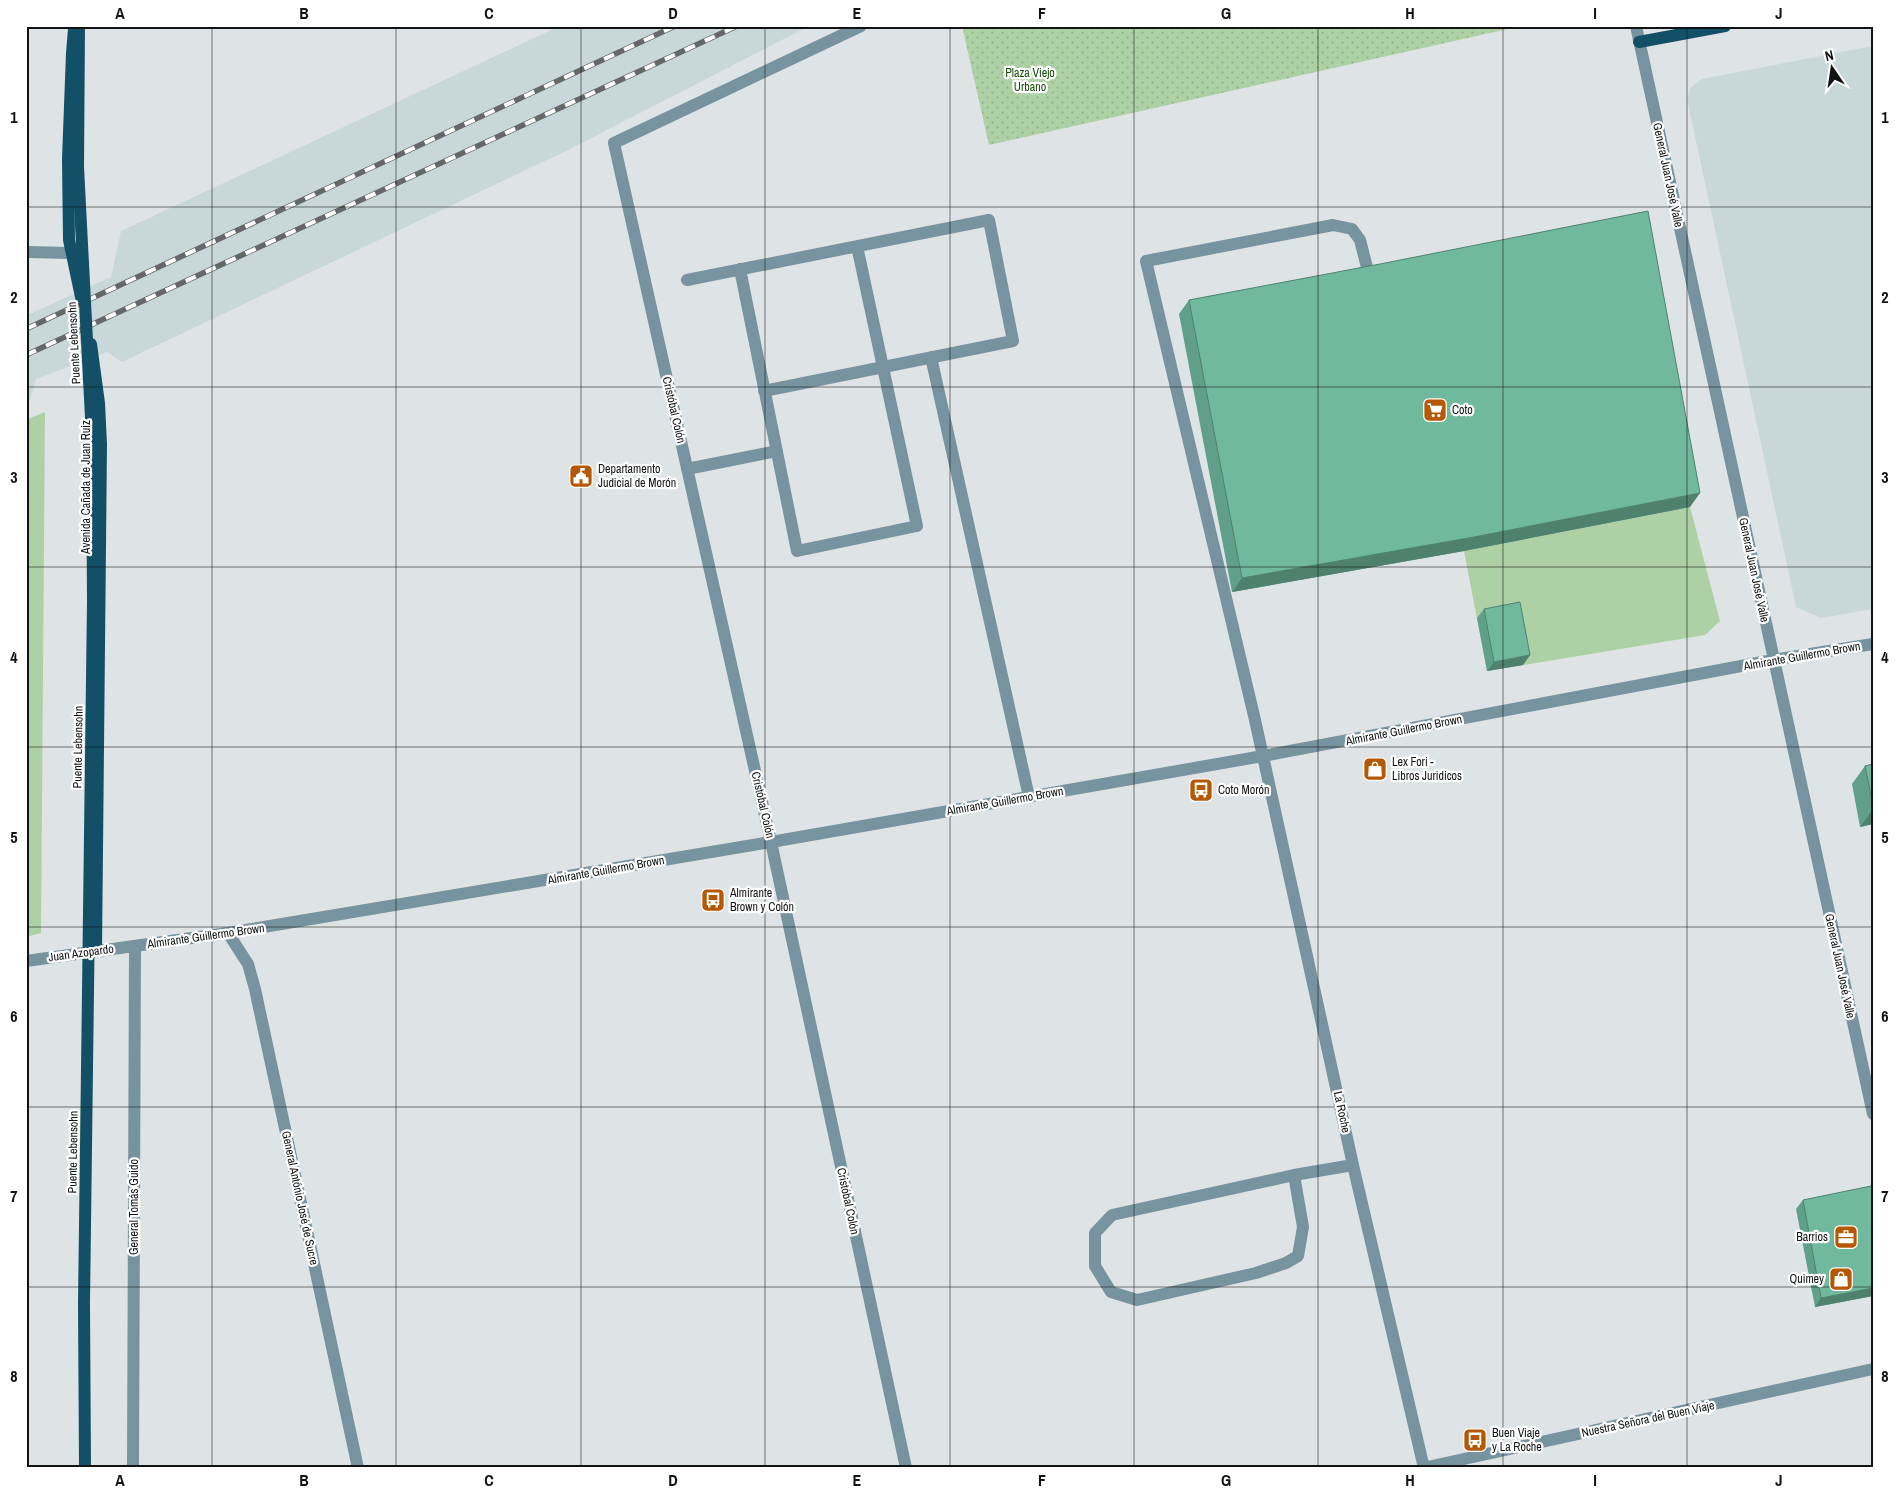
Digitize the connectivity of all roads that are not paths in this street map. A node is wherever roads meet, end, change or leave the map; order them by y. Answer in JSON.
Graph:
{"nodes":[{"id":1,"x":74,"y":26,"type":"edge"},
{"id":2,"x":79,"y":26,"type":"edge"},
{"id":3,"x":861,"y":26,"type":"edge"},
{"id":4,"x":1636,"y":26,"type":"edge"},
{"id":5,"x":1725,"y":26,"type":"edge"},
{"id":6,"x":1639,"y":42,"type":"junction"},
{"id":7,"x":856,"y":246,"type":"junction"},
{"id":8,"x":26,"y":252,"type":"edge"},
{"id":9,"x":71,"y":253,"type":"junction"},
{"id":10,"x":740,"y":269,"type":"junction"},
{"id":11,"x":1370,"y":278,"type":"edge"},
{"id":12,"x":687,"y":280,"type":"dead end"},
{"id":13,"x":931,"y":357,"type":"junction"},
{"id":14,"x":882,"y":367,"type":"junction"},
{"id":15,"x":764,"y":391,"type":"junction"},
{"id":16,"x":777,"y":452,"type":"junction"},
{"id":17,"x":687,"y":469,"type":"junction"},
{"id":18,"x":1873,"y":644,"type":"edge"},
{"id":19,"x":1774,"y":660,"type":"junction"},
{"id":20,"x":1263,"y":756,"type":"junction"},
{"id":21,"x":1029,"y":797,"type":"junction"},
{"id":22,"x":771,"y":842,"type":"junction"},
{"id":23,"x":228,"y":933,"type":"junction"},
{"id":24,"x":135,"y":946,"type":"junction"},
{"id":25,"x":96,"y":951,"type":"junction"},
{"id":26,"x":26,"y":961,"type":"edge"},
{"id":27,"x":1873,"y":1114,"type":"edge"},
{"id":28,"x":1353,"y":1165,"type":"junction"},
{"id":29,"x":1294,"y":1175,"type":"junction"},
{"id":30,"x":1873,"y":1369,"type":"edge"},
{"id":31,"x":84,"y":1468,"type":"edge"},
{"id":32,"x":133,"y":1468,"type":"edge"},
{"id":33,"x":358,"y":1468,"type":"edge"},
{"id":34,"x":906,"y":1468,"type":"edge"},
{"id":35,"x":1424,"y":1468,"type":"edge"}],
"edges":[{"from":1,"to":9,"type":"main road","name":"Avenida Cañada de Juan Ruiz"},
{"from":2,"to":31,"type":"main road","name":"Puente Lebensohn","bridge":true},
{"from":3,"to":17,"type":"street","name":"Cristóbal Colón"},
{"from":4,"to":6,"type":"street","name":"General Juan José Valle"},
{"from":5,"to":6,"type":"main road"},
{"from":6,"to":19,"type":"street","name":"General Juan José Valle"},
{"from":7,"to":10,"type":"street"},
{"from":7,"to":13,"type":"street"},
{"from":7,"to":14,"type":"street"},
{"from":8,"to":9,"type":"street"},
{"from":9,"to":25,"type":"main road","name":"Avenida Cañada de Juan Ruiz"},
{"from":10,"to":12,"type":"street"},
{"from":10,"to":15,"type":"street"},
{"from":11,"to":20,"type":"street","name":"La Roche"},
{"from":13,"to":14,"type":"street"},
{"from":13,"to":21,"type":"street"},
{"from":14,"to":15,"type":"street"},
{"from":14,"to":16,"type":"street"},
{"from":15,"to":16,"type":"street"},
{"from":16,"to":17,"type":"street"},
{"from":17,"to":22,"type":"street","name":"Cristóbal Colón"},
{"from":18,"to":19,"type":"street","name":"Almirante Guillermo Brown"},
{"from":19,"to":20,"type":"street","name":"Almirante Guillermo Brown"},
{"from":19,"to":27,"type":"street","name":"General Juan José Valle"},
{"from":20,"to":21,"type":"street","name":"Almirante Guillermo Brown"},
{"from":20,"to":28,"type":"street","name":"La Roche"},
{"from":21,"to":22,"type":"street","name":"Almirante Guillermo Brown"},
{"from":22,"to":23,"type":"street","name":"Almirante Guillermo Brown"},
{"from":22,"to":34,"type":"street","name":"Cristóbal Colón"},
{"from":23,"to":24,"type":"street","name":"Almirante Guillermo Brown"},
{"from":23,"to":33,"type":"street","name":"General António José de Sucre"},
{"from":24,"to":25,"type":"street","name":"Juan Azopardo"},
{"from":24,"to":32,"type":"street","name":"General Tomás Guido"},
{"from":25,"to":26,"type":"street","name":"Juan Azopardo"},
{"from":28,"to":29,"type":"street"},
{"from":28,"to":35,"type":"street","name":"La Roche"},
{"from":29,"to":29,"type":"street"},
{"from":30,"to":35,"type":"street","name":"Nuestra Señora del Buen Viaje"}]}
